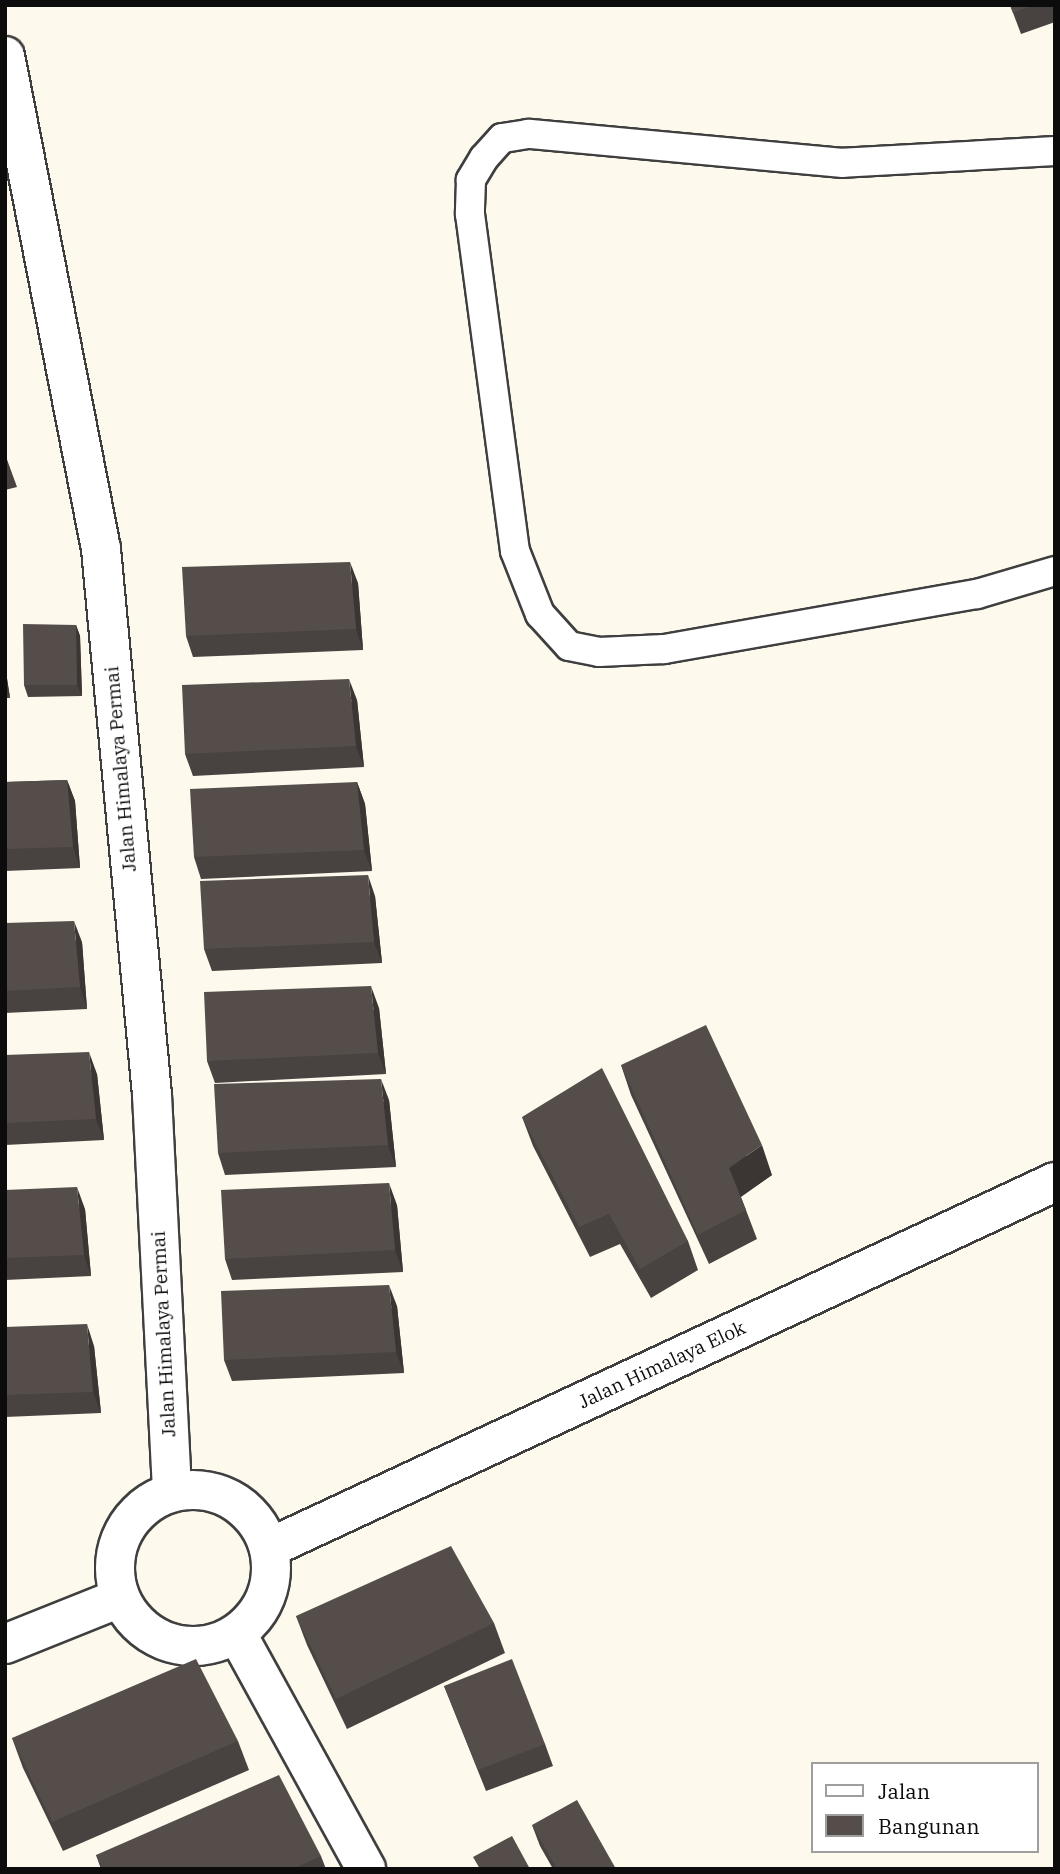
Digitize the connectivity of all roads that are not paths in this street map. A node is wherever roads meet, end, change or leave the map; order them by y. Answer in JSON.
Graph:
{"nodes":[{"id":1,"x":5,"y":56,"type":"edge"},
{"id":2,"x":1055,"y":151,"type":"edge"},
{"id":3,"x":1055,"y":571,"type":"edge"},
{"id":4,"x":1055,"y":1182,"type":"edge"},
{"id":5,"x":172,"y":1491,"type":"junction"},
{"id":6,"x":269,"y":1548,"type":"junction"},
{"id":7,"x":120,"y":1598,"type":"junction"},
{"id":8,"x":237,"y":1634,"type":"junction"},
{"id":9,"x":5,"y":1644,"type":"edge"},
{"id":10,"x":366,"y":1869,"type":"edge"}],
"edges":[{"from":1,"to":5,"type":"street","name":"Jalan Himalaya Permai"},
{"from":2,"to":3,"type":"lane"},
{"from":4,"to":6,"type":"street","name":"Jalan Himalaya Elok"},
{"from":5,"to":6,"type":"street"},
{"from":5,"to":7,"type":"street"},
{"from":6,"to":8,"type":"street"},
{"from":7,"to":8,"type":"street"},
{"from":7,"to":9,"type":"street"},
{"from":8,"to":10,"type":"street"}]}
